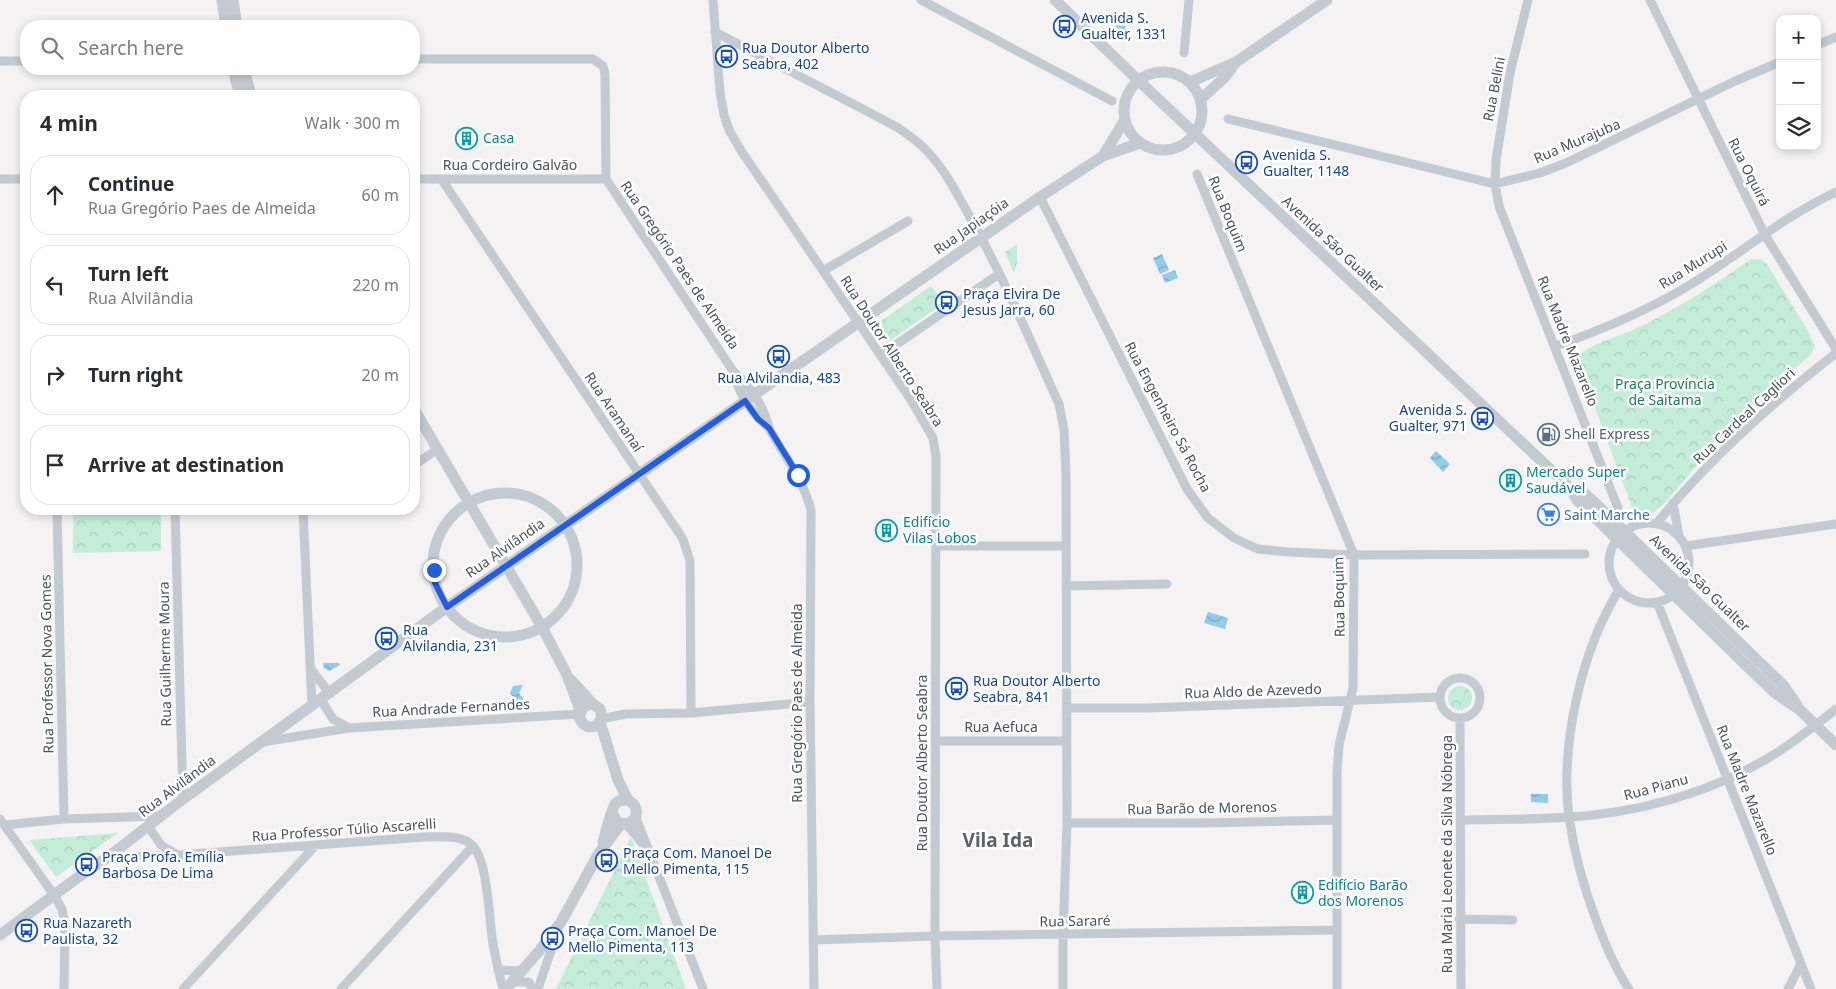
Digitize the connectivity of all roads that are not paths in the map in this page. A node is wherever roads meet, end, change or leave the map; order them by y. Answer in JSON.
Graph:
{"nodes":[{"id":1,"x":222,"y":0,"type":"edge"},
{"id":2,"x":233,"y":0,"type":"edge"},
{"id":3,"x":713,"y":0,"type":"edge"},
{"id":4,"x":921,"y":0,"type":"edge"},
{"id":5,"x":1055,"y":0,"type":"edge"},
{"id":6,"x":1189,"y":0,"type":"edge"},
{"id":7,"x":1327,"y":0,"type":"edge"},
{"id":8,"x":1528,"y":0,"type":"edge"},
{"id":9,"x":1650,"y":0,"type":"edge"},
{"id":10,"x":225,"y":20,"type":"edge"},
{"id":11,"x":236,"y":20,"type":"edge"},
{"id":12,"x":715,"y":32,"type":"junction"},
{"id":13,"x":1836,"y":37,"type":"edge"},
{"id":14,"x":1821,"y":43,"type":"edge"},
{"id":15,"x":1184,"y":53,"type":"dead end"},
{"id":16,"x":420,"y":60,"type":"edge"},
{"id":17,"x":0,"y":61,"type":"edge"},
{"id":18,"x":20,"y":61,"type":"edge"},
{"id":19,"x":1236,"y":62,"type":"junction"},
{"id":20,"x":1776,"y":64,"type":"edge"},
{"id":21,"x":235,"y":75,"type":"edge"},
{"id":22,"x":246,"y":75,"type":"edge"},
{"id":23,"x":1138,"y":80,"type":"junction"},
{"id":24,"x":1190,"y":82,"type":"junction"},
{"id":25,"x":238,"y":90,"type":"edge"},
{"id":26,"x":250,"y":90,"type":"edge"},
{"id":27,"x":1201,"y":100,"type":"junction"},
{"id":28,"x":1698,"y":100,"type":"junction"},
{"id":29,"x":1112,"y":101,"type":"dead end"},
{"id":30,"x":1228,"y":120,"type":"dead end"},
{"id":31,"x":1124,"y":121,"type":"junction"},
{"id":32,"x":1195,"y":134,"type":"junction"},
{"id":33,"x":1140,"y":143,"type":"junction"},
{"id":34,"x":1103,"y":156,"type":"junction"},
{"id":35,"x":1197,"y":174,"type":"dead end"},
{"id":36,"x":0,"y":179,"type":"edge"},
{"id":37,"x":420,"y":179,"type":"edge"},
{"id":38,"x":606,"y":179,"type":"junction"},
{"id":39,"x":20,"y":180,"type":"edge"},
{"id":40,"x":442,"y":180,"type":"junction"},
{"id":41,"x":1495,"y":184,"type":"junction"},
{"id":42,"x":1836,"y":192,"type":"edge"},
{"id":43,"x":1040,"y":196,"type":"junction"},
{"id":44,"x":908,"y":221,"type":"dead end"},
{"id":45,"x":1765,"y":235,"type":"junction"},
{"id":46,"x":981,"y":237,"type":"junction"},
{"id":47,"x":823,"y":272,"type":"junction"},
{"id":48,"x":999,"y":274,"type":"junction"},
{"id":49,"x":858,"y":322,"type":"junction"},
{"id":50,"x":1556,"y":346,"type":"junction"},
{"id":51,"x":1836,"y":348,"type":"edge"},
{"id":52,"x":1836,"y":353,"type":"edge"},
{"id":53,"x":881,"y":355,"type":"junction"},
{"id":54,"x":733,"y":371,"type":"junction"},
{"id":55,"x":755,"y":394,"type":"junction"},
{"id":56,"x":745,"y":401,"type":"junction"},
{"id":57,"x":420,"y":419,"type":"edge"},
{"id":58,"x":769,"y":428,"type":"junction"},
{"id":59,"x":438,"y":449,"type":"junction"},
{"id":60,"x":420,"y":461,"type":"edge"},
{"id":61,"x":639,"y":474,"type":"junction"},
{"id":62,"x":469,"y":503,"type":"junction"},
{"id":63,"x":1673,"y":503,"type":"junction"},
{"id":64,"x":1618,"y":508,"type":"dead end"},
{"id":65,"x":57,"y":515,"type":"edge"},
{"id":66,"x":175,"y":515,"type":"edge"},
{"id":67,"x":303,"y":515,"type":"edge"},
{"id":68,"x":1657,"y":523,"type":"junction"},
{"id":69,"x":1836,"y":524,"type":"edge"},
{"id":70,"x":565,"y":525,"type":"junction"},
{"id":71,"x":1620,"y":535,"type":"junction"},
{"id":72,"x":1679,"y":536,"type":"junction"},
{"id":73,"x":936,"y":546,"type":"junction"},
{"id":74,"x":1066,"y":546,"type":"junction"},
{"id":75,"x":1686,"y":546,"type":"junction"},
{"id":76,"x":1585,"y":554,"type":"dead end"},
{"id":77,"x":1354,"y":555,"type":"junction"},
{"id":78,"x":506,"y":566,"type":"junction"},
{"id":79,"x":1167,"y":584,"type":"dead end"},
{"id":80,"x":1066,"y":586,"type":"junction"},
{"id":81,"x":1619,"y":590,"type":"junction"},
{"id":82,"x":1678,"y":591,"type":"junction"},
{"id":83,"x":1657,"y":602,"type":"junction"},
{"id":84,"x":447,"y":607,"type":"junction"},
{"id":85,"x":542,"y":627,"type":"junction"},
{"id":86,"x":310,"y":669,"type":"junction"},
{"id":87,"x":1439,"y":697,"type":"junction"},
{"id":88,"x":321,"y":700,"type":"junction"},
{"id":89,"x":810,"y":702,"type":"junction"},
{"id":90,"x":1350,"y":702,"type":"junction"},
{"id":91,"x":1067,"y":708,"type":"junction"},
{"id":92,"x":1836,"y":709,"type":"edge"},
{"id":93,"x":691,"y":712,"type":"junction"},
{"id":94,"x":591,"y":716,"type":"junction"},
{"id":95,"x":1460,"y":719,"type":"junction"},
{"id":96,"x":1815,"y":724,"type":"junction"},
{"id":97,"x":349,"y":728,"type":"junction"},
{"id":98,"x":936,"y":741,"type":"junction"},
{"id":99,"x":1066,"y":741,"type":"junction"},
{"id":100,"x":262,"y":742,"type":"junction"},
{"id":101,"x":1836,"y":744,"type":"edge"},
{"id":102,"x":1728,"y":779,"type":"junction"},
{"id":103,"x":182,"y":800,"type":"junction"},
{"id":104,"x":623,"y":801,"type":"junction"},
{"id":105,"x":612,"y":813,"type":"junction"},
{"id":106,"x":161,"y":816,"type":"junction"},
{"id":107,"x":1569,"y":817,"type":"junction"},
{"id":108,"x":64,"y":819,"type":"junction"},
{"id":109,"x":1338,"y":820,"type":"junction"},
{"id":110,"x":1460,"y":820,"type":"junction"},
{"id":111,"x":2,"y":822,"type":"edge"},
{"id":112,"x":628,"y":822,"type":"junction"},
{"id":113,"x":1067,"y":823,"type":"junction"},
{"id":114,"x":148,"y":826,"type":"junction"},
{"id":115,"x":316,"y":845,"type":"junction"},
{"id":116,"x":473,"y":846,"type":"junction"},
{"id":117,"x":599,"y":853,"type":"junction"},
{"id":118,"x":178,"y":855,"type":"junction"},
{"id":119,"x":108,"y":857,"type":"junction"},
{"id":120,"x":54,"y":894,"type":"junction"},
{"id":121,"x":1459,"y":919,"type":"junction"},
{"id":122,"x":1513,"y":920,"type":"dead end"},
{"id":123,"x":561,"y":922,"type":"junction"},
{"id":124,"x":1337,"y":930,"type":"junction"},
{"id":125,"x":0,"y":935,"type":"edge"},
{"id":126,"x":1063,"y":935,"type":"junction"},
{"id":127,"x":935,"y":936,"type":"junction"},
{"id":128,"x":813,"y":940,"type":"junction"},
{"id":129,"x":1802,"y":964,"type":"junction"},
{"id":130,"x":498,"y":970,"type":"junction"},
{"id":131,"x":521,"y":972,"type":"junction"},
{"id":132,"x":507,"y":987,"type":"edge"},
{"id":133,"x":64,"y":989,"type":"edge"},
{"id":134,"x":184,"y":989,"type":"edge"},
{"id":135,"x":341,"y":989,"type":"edge"},
{"id":136,"x":532,"y":989,"type":"edge"},
{"id":137,"x":538,"y":989,"type":"edge"},
{"id":138,"x":703,"y":989,"type":"edge"},
{"id":139,"x":814,"y":989,"type":"edge"},
{"id":140,"x":937,"y":989,"type":"edge"},
{"id":141,"x":1063,"y":989,"type":"edge"},
{"id":142,"x":1337,"y":989,"type":"edge"},
{"id":143,"x":1460,"y":989,"type":"edge"},
{"id":144,"x":1629,"y":989,"type":"edge"},
{"id":145,"x":1788,"y":989,"type":"edge"},
{"id":146,"x":1811,"y":989,"type":"edge"}],
"edges":[{"from":1,"to":10,"type":"street"},
{"from":2,"to":11,"type":"street"},
{"from":3,"to":12,"type":"street","name":"Rua Doutor Alberto Seabra"},
{"from":4,"to":29,"type":"street"},
{"from":5,"to":23,"type":"street","name":"Avenida São Gualter"},
{"from":6,"to":15,"type":"street"},
{"from":7,"to":19,"type":"street"},
{"from":8,"to":41,"type":"street","name":"Rua Belini"},
{"from":9,"to":28,"type":"street","name":"Rua Oquirá"},
{"from":12,"to":46,"type":"street"},
{"from":12,"to":47,"type":"street","name":"Rua Doutor Alberto Seabra"},
{"from":13,"to":14,"type":"street"},
{"from":16,"to":38,"type":"street","name":"Rua Gregório Paes de Almeida"},
{"from":17,"to":18,"type":"street"},
{"from":19,"to":24,"type":"street"},
{"from":19,"to":27,"type":"street"},
{"from":20,"to":28,"type":"street","name":"Rua Murajuba"},
{"from":21,"to":25,"type":"street"},
{"from":22,"to":26,"type":"street"},
{"from":23,"to":24,"type":"street"},
{"from":23,"to":31,"type":"street"},
{"from":23,"to":32,"type":"street","name":"Avenida São Gualter"},
{"from":24,"to":27,"type":"street"},
{"from":27,"to":32,"type":"street"},
{"from":28,"to":41,"type":"street","name":"Rua Murajuba"},
{"from":28,"to":45,"type":"street","name":"Rua Oquirá"},
{"from":30,"to":41,"type":"street","name":"Rua Murajuba"},
{"from":31,"to":33,"type":"street"},
{"from":31,"to":34,"type":"street","name":"Rua Japiaçóia"},
{"from":32,"to":33,"type":"street"},
{"from":32,"to":71,"type":"street","name":"Avenida São Gualter"},
{"from":33,"to":34,"type":"street","name":"Rua Japiaçóia"},
{"from":34,"to":43,"type":"street","name":"Rua Japiaçóia"},
{"from":35,"to":77,"type":"street","name":"Rua Boquim"},
{"from":36,"to":39,"type":"street"},
{"from":37,"to":40,"type":"street","name":"Rua Cordeiro Galvão"},
{"from":38,"to":40,"type":"street","name":"Rua Cordeiro Galvão"},
{"from":38,"to":54,"type":"street","name":"Rua Gregório Paes de Almeida"},
{"from":40,"to":61,"type":"street","name":"Rua Aramanaí"},
{"from":41,"to":50,"type":"street","name":"Rua Madre Mazarello"},
{"from":42,"to":45,"type":"street","name":"Rua Murupi"},
{"from":43,"to":46,"type":"street","name":"Rua Japiaçóia"},
{"from":43,"to":77,"type":"street","name":"Rua Engenheiro Sá Rocha"},
{"from":44,"to":47,"type":"street"},
{"from":45,"to":50,"type":"street","name":"Rua Murupi"},
{"from":45,"to":51,"type":"street","name":"Rua Oquirá"},
{"from":46,"to":48,"type":"street"},
{"from":46,"to":49,"type":"street","name":"Rua Japiaçóia"},
{"from":47,"to":49,"type":"street","name":"Rua Doutor Alberto Seabra"},
{"from":48,"to":53,"type":"street"},
{"from":48,"to":74,"type":"street"},
{"from":49,"to":53,"type":"street","name":"Rua Doutor Alberto Seabra"},
{"from":49,"to":55,"type":"street","name":"Rua Alvilândia"},
{"from":50,"to":64,"type":"street","name":"Rua Madre Mazarello"},
{"from":52,"to":63,"type":"street","name":"Rua Cardeal Cagliori"},
{"from":53,"to":73,"type":"street","name":"Rua Doutor Alberto Seabra"},
{"from":54,"to":55,"type":"street","name":"Rua Gregório Paes de Almeida"},
{"from":54,"to":56,"type":"street","name":"Rua Gregório Paes de Almeida"},
{"from":55,"to":56,"type":"street","name":"Rua Alvilândia"},
{"from":55,"to":58,"type":"street","name":"Rua Gregório Paes de Almeida"},
{"from":56,"to":58,"type":"street","name":"Rua Gregório Paes de Almeida"},
{"from":56,"to":61,"type":"street","name":"Rua Alvilândia"},
{"from":57,"to":59,"type":"street"},
{"from":58,"to":89,"type":"street","name":"Rua Gregório Paes de Almeida"},
{"from":59,"to":60,"type":"street"},
{"from":59,"to":62,"type":"street"},
{"from":61,"to":70,"type":"street","name":"Rua Alvilândia"},
{"from":61,"to":93,"type":"street","name":"Rua Aramanaí"},
{"from":62,"to":70,"type":"street"},
{"from":62,"to":78,"type":"street"},
{"from":62,"to":84,"type":"street"},
{"from":63,"to":68,"type":"street","name":"Rua Cardeal Cagliori"},
{"from":63,"to":72,"type":"street"},
{"from":65,"to":108,"type":"street","name":"Rua Professor Nova Gomes"},
{"from":66,"to":103,"type":"street","name":"Rua Guilherme Moura"},
{"from":67,"to":86,"type":"street"},
{"from":68,"to":71,"type":"street"},
{"from":68,"to":72,"type":"street"},
{"from":69,"to":75,"type":"street"},
{"from":70,"to":78,"type":"street","name":"Rua Alvilândia"},
{"from":70,"to":85,"type":"street"},
{"from":71,"to":81,"type":"street"},
{"from":71,"to":82,"type":"street","name":"Avenida São Gualter"},
{"from":72,"to":75,"type":"street"},
{"from":73,"to":74,"type":"street"},
{"from":73,"to":98,"type":"street","name":"Rua Doutor Alberto Seabra"},
{"from":74,"to":80,"type":"street"},
{"from":75,"to":82,"type":"street"},
{"from":76,"to":77,"type":"street","name":"Rua Engenheiro Sá Rocha"},
{"from":77,"to":90,"type":"street","name":"Rua Boquim"},
{"from":78,"to":84,"type":"street","name":"Rua Alvilândia"},
{"from":78,"to":85,"type":"street"},
{"from":79,"to":80,"type":"street"},
{"from":80,"to":91,"type":"street"},
{"from":81,"to":83,"type":"street"},
{"from":81,"to":107,"type":"street"},
{"from":82,"to":83,"type":"street"},
{"from":82,"to":96,"type":"street","name":"Avenida São Gualter"},
{"from":83,"to":102,"type":"street","name":"Rua Madre Mazarello"},
{"from":84,"to":85,"type":"street"},
{"from":84,"to":88,"type":"street","name":"Rua Alvilândia"},
{"from":85,"to":94,"type":"street"},
{"from":86,"to":88,"type":"street"},
{"from":86,"to":88,"type":"street"},
{"from":87,"to":90,"type":"street","name":"Rua Aldo de Azevedo"},
{"from":87,"to":95,"type":"street"},
{"from":87,"to":95,"type":"street"},
{"from":88,"to":97,"type":"street"},
{"from":88,"to":100,"type":"street","name":"Rua Alvilândia"},
{"from":89,"to":93,"type":"street","name":"Rua Andrade Fernandes"},
{"from":89,"to":128,"type":"street","name":"Rua Gregório Paes de Almeida"},
{"from":90,"to":91,"type":"street","name":"Rua Aldo de Azevedo"},
{"from":90,"to":109,"type":"street","name":"Rua Boquim"},
{"from":91,"to":99,"type":"street"},
{"from":92,"to":96,"type":"street","name":"Rua Pianu"},
{"from":93,"to":94,"type":"street","name":"Rua Andrade Fernandes"},
{"from":94,"to":97,"type":"street","name":"Rua Andrade Fernandes"},
{"from":94,"to":104,"type":"street"},
{"from":95,"to":110,"type":"street","name":"Rua Maria Leonete da Silva Nóbrega"},
{"from":96,"to":101,"type":"street","name":"Avenida São Gualter"},
{"from":96,"to":102,"type":"street","name":"Rua Pianu"},
{"from":97,"to":100,"type":"street","name":"Rua Andrade Fernandes"},
{"from":98,"to":99,"type":"street","name":"Rua Aefuca"},
{"from":98,"to":127,"type":"street","name":"Rua Doutor Alberto Seabra"},
{"from":99,"to":113,"type":"street"},
{"from":100,"to":103,"type":"street","name":"Rua Alvilândia"},
{"from":102,"to":107,"type":"street","name":"Rua Pianu"},
{"from":102,"to":129,"type":"street","name":"Rua Madre Mazarello"},
{"from":103,"to":106,"type":"street","name":"Rua Alvilândia"},
{"from":104,"to":105,"type":"street"},
{"from":104,"to":112,"type":"street"},
{"from":105,"to":112,"type":"street"},
{"from":105,"to":117,"type":"street"},
{"from":106,"to":108,"type":"street"},
{"from":106,"to":114,"type":"street","name":"Rua Alvilândia"},
{"from":107,"to":110,"type":"street","name":"Rua Pianu"},
{"from":107,"to":144,"type":"street"},
{"from":108,"to":111,"type":"street"},
{"from":109,"to":113,"type":"street","name":"Rua Barão de Morenos"},
{"from":109,"to":124,"type":"street","name":"Rua Boquim"},
{"from":110,"to":121,"type":"street","name":"Rua Maria Leonete da Silva Nóbrega"},
{"from":111,"to":120,"type":"street"},
{"from":112,"to":117,"type":"street"},
{"from":112,"to":138,"type":"street"},
{"from":113,"to":126,"type":"street"},
{"from":114,"to":118,"type":"street"},
{"from":114,"to":119,"type":"street","name":"Rua Alvilândia"},
{"from":115,"to":116,"type":"street","name":"Rua Professor Túlio Ascarelli"},
{"from":115,"to":118,"type":"street","name":"Rua Professor Túlio Ascarelli"},
{"from":115,"to":134,"type":"street"},
{"from":116,"to":130,"type":"street"},
{"from":116,"to":135,"type":"street"},
{"from":117,"to":123,"type":"street"},
{"from":118,"to":119,"type":"street","name":"Rua Professor Túlio Ascarelli"},
{"from":119,"to":120,"type":"street","name":"Rua Alvilândia"},
{"from":120,"to":125,"type":"street","name":"Rua Alvilândia"},
{"from":120,"to":133,"type":"street"},
{"from":121,"to":122,"type":"street"},
{"from":121,"to":143,"type":"street","name":"Rua Maria Leonete da Silva Nóbrega"},
{"from":123,"to":131,"type":"street"},
{"from":123,"to":137,"type":"street"},
{"from":124,"to":126,"type":"street","name":"Rua Sararé"},
{"from":124,"to":142,"type":"street","name":"Rua Boquim"},
{"from":126,"to":127,"type":"street","name":"Rua Sararé"},
{"from":126,"to":141,"type":"street"},
{"from":127,"to":128,"type":"street","name":"Rua Sararé"},
{"from":127,"to":140,"type":"street","name":"Rua Doutor Alberto Seabra"},
{"from":128,"to":139,"type":"street","name":"Rua Gregório Paes de Almeida"},
{"from":129,"to":145,"type":"street"},
{"from":129,"to":146,"type":"street","name":"Rua Madre Mazarello"},
{"from":130,"to":131,"type":"street"},
{"from":130,"to":132,"type":"street"},
{"from":131,"to":132,"type":"street"},
{"from":132,"to":136,"type":"street"}]}
